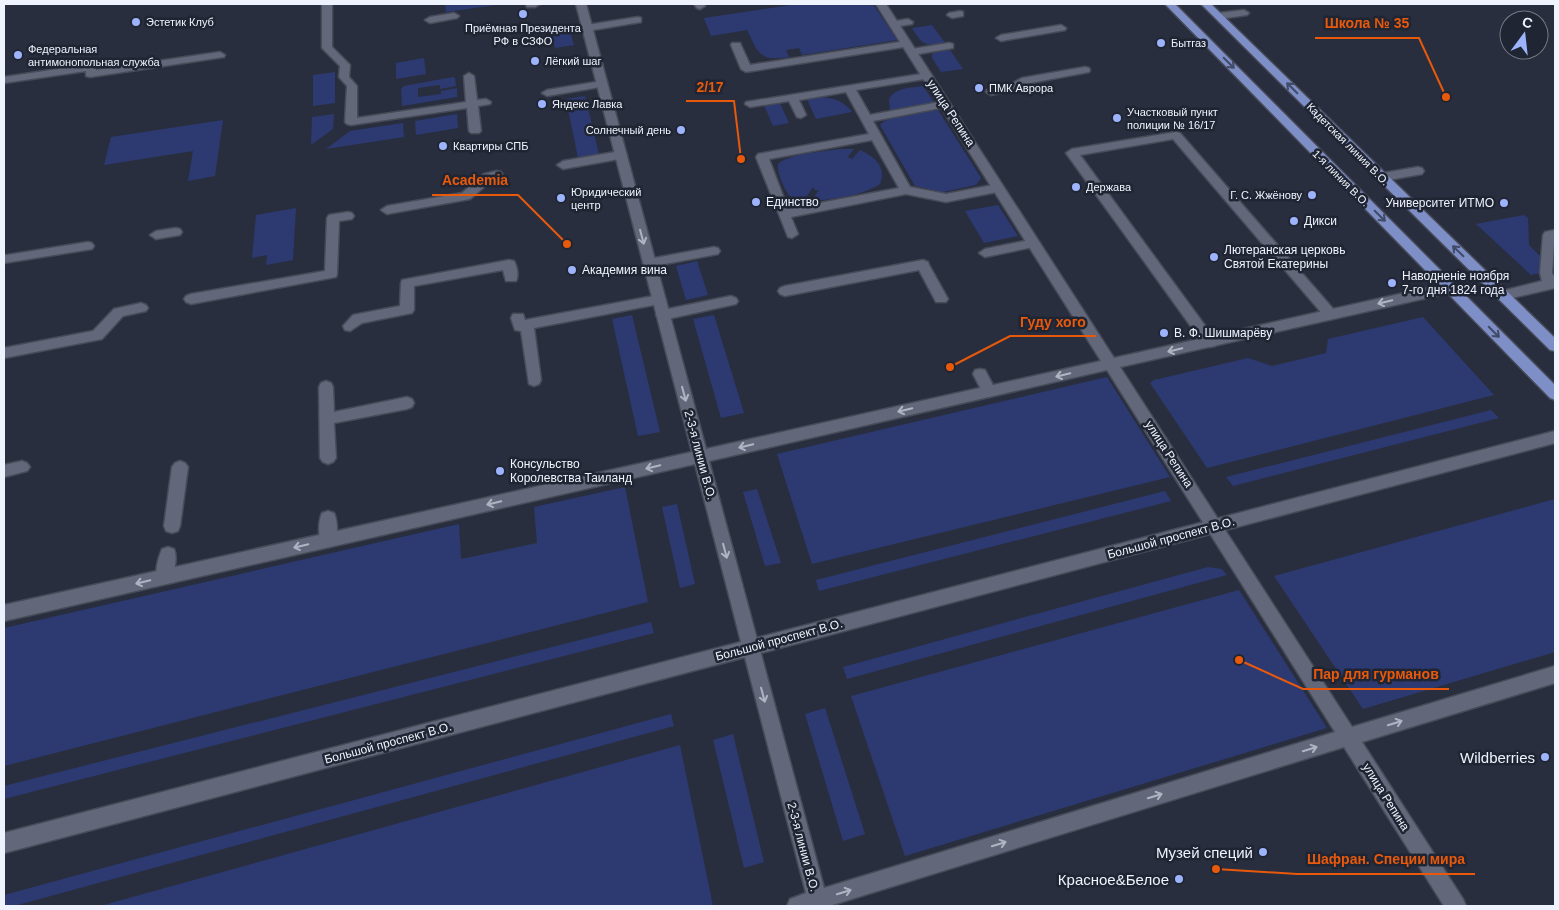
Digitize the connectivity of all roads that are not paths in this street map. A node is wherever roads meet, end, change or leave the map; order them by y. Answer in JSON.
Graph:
{"nodes":[{"id":1,"x":327,"y":4,"type":"edge"},
{"id":2,"x":581,"y":4,"type":"edge"},
{"id":3,"x":881,"y":4,"type":"edge"},
{"id":4,"x":1170,"y":4,"type":"edge"},
{"id":5,"x":1206,"y":4,"type":"edge"},
{"id":6,"x":429,"y":11,"type":"edge"},
{"id":7,"x":1244,"y":13,"type":"dead end"},
{"id":8,"x":454,"y":16,"type":"dead end"},
{"id":9,"x":1219,"y":16,"type":"junction"},
{"id":10,"x":638,"y":20,"type":"dead end"},
{"id":11,"x":908,"y":22,"type":"dead end"},
{"id":12,"x":894,"y":24,"type":"junction"},
{"id":13,"x":588,"y":28,"type":"junction"},
{"id":14,"x":1061,"y":28,"type":"dead end"},
{"id":15,"x":1002,"y":38,"type":"dead end"},
{"id":16,"x":736,"y":45,"type":"dead end"},
{"id":17,"x":949,"y":46,"type":"dead end"},
{"id":18,"x":909,"y":48,"type":"junction"},
{"id":19,"x":220,"y":55,"type":"dead end"},
{"id":20,"x":1085,"y":70,"type":"dead end"},
{"id":21,"x":469,"y":76,"type":"dead end"},
{"id":22,"x":927,"y":76,"type":"junction"},
{"id":23,"x":4,"y":80,"type":"edge"},
{"id":24,"x":602,"y":84,"type":"junction"},
{"id":25,"x":849,"y":88,"type":"junction"},
{"id":26,"x":991,"y":92,"type":"dead end"},
{"id":27,"x":548,"y":93,"type":"dead end"},
{"id":28,"x":792,"y":97,"type":"junction"},
{"id":29,"x":958,"y":97,"type":"dead end"},
{"id":30,"x":486,"y":102,"type":"dead end"},
{"id":31,"x":944,"y":102,"type":"junction"},
{"id":32,"x":473,"y":104,"type":"junction"},
{"id":33,"x":750,"y":104,"type":"dead end"},
{"id":34,"x":801,"y":115,"type":"dead end"},
{"id":35,"x":866,"y":119,"type":"junction"},
{"id":36,"x":475,"y":131,"type":"dead end"},
{"id":37,"x":876,"y":136,"type":"junction"},
{"id":38,"x":621,"y":155,"type":"junction"},
{"id":39,"x":563,"y":165,"type":"dead end"},
{"id":40,"x":1418,"y":171,"type":"dead end"},
{"id":41,"x":497,"y":175,"type":"dead end"},
{"id":42,"x":1383,"y":178,"type":"junction"},
{"id":43,"x":998,"y":188,"type":"junction"},
{"id":44,"x":906,"y":190,"type":"junction"},
{"id":45,"x":386,"y":210,"type":"dead end"},
{"id":46,"x":784,"y":214,"type":"junction"},
{"id":47,"x":348,"y":216,"type":"dead end"},
{"id":48,"x":176,"y":232,"type":"dead end"},
{"id":49,"x":792,"y":234,"type":"dead end"},
{"id":50,"x":1555,"y":234,"type":"edge"},
{"id":51,"x":156,"y":235,"type":"dead end"},
{"id":52,"x":1034,"y":243,"type":"junction"},
{"id":53,"x":88,"y":246,"type":"dead end"},
{"id":54,"x":714,"y":251,"type":"dead end"},
{"id":55,"x":985,"y":253,"type":"dead end"},
{"id":56,"x":6,"y":259,"type":"dead end"},
{"id":57,"x":649,"y":263,"type":"junction"},
{"id":58,"x":511,"y":278,"type":"dead end"},
{"id":59,"x":1553,"y":285,"type":"edge"},
{"id":60,"x":1449,"y":288,"type":"junction"},
{"id":61,"x":784,"y":291,"type":"dead end"},
{"id":62,"x":1503,"y":295,"type":"junction"},
{"id":63,"x":191,"y":299,"type":"dead end"},
{"id":64,"x":941,"y":299,"type":"dead end"},
{"id":65,"x":659,"y":300,"type":"junction"},
{"id":66,"x":731,"y":302,"type":"dead end"},
{"id":67,"x":141,"y":308,"type":"dead end"},
{"id":68,"x":1330,"y":314,"type":"junction"},
{"id":69,"x":663,"y":315,"type":"junction"},
{"id":70,"x":350,"y":326,"type":"dead end"},
{"id":71,"x":1210,"y":342,"type":"junction"},
{"id":72,"x":1555,"y":346,"type":"edge"},
{"id":73,"x":4,"y":353,"type":"edge"},
{"id":74,"x":1111,"y":364,"type":"junction"},
{"id":75,"x":980,"y":374,"type":"dead end"},
{"id":76,"x":534,"y":380,"type":"dead end"},
{"id":77,"x":326,"y":387,"type":"dead end"},
{"id":78,"x":989,"y":391,"type":"junction"},
{"id":79,"x":1555,"y":394,"type":"edge"},
{"id":80,"x":407,"y":402,"type":"dead end"},
{"id":81,"x":327,"y":419,"type":"junction"},
{"id":82,"x":1555,"y":437,"type":"edge"},
{"id":83,"x":700,"y":456,"type":"junction"},
{"id":84,"x":328,"y":458,"type":"dead end"},
{"id":85,"x":22,"y":467,"type":"dead end"},
{"id":86,"x":180,"y":467,"type":"dead end"},
{"id":87,"x":4,"y":471,"type":"edge"},
{"id":88,"x":328,"y":518,"type":"dead end"},
{"id":89,"x":172,"y":526,"type":"dead end"},
{"id":90,"x":1215,"y":526,"type":"junction"},
{"id":91,"x":328,"y":540,"type":"junction"},
{"id":92,"x":168,"y":554,"type":"dead end"},
{"id":93,"x":164,"y":577,"type":"junction"},
{"id":94,"x":4,"y":613,"type":"edge"},
{"id":95,"x":751,"y":648,"type":"junction"},
{"id":96,"x":1555,"y":674,"type":"edge"},
{"id":97,"x":1348,"y":737,"type":"junction"},
{"id":98,"x":4,"y":843,"type":"edge"},
{"id":99,"x":818,"y":903,"type":"edge"},
{"id":100,"x":798,"y":906,"type":"edge"},
{"id":101,"x":1456,"y":906,"type":"edge"}],
"edges":[{"from":1,"to":32,"type":"street"},
{"from":2,"to":13,"type":"street","name":"2-3-я линии В.О."},
{"from":3,"to":12,"type":"street","name":"улица Репина"},
{"from":4,"to":60,"type":"main road","name":"1-я линия В.О.","one_way":true},
{"from":5,"to":9,"type":"main road","name":"Кадетская линия В.О."},
{"from":6,"to":8,"type":"street"},
{"from":7,"to":9,"type":"street"},
{"from":42,"to":9,"type":"main road","name":"Кадетская линия В.О.","one_way":true},
{"from":10,"to":13,"type":"street"},
{"from":11,"to":12,"type":"street"},
{"from":12,"to":18,"type":"street","name":"улица Репина"},
{"from":13,"to":24,"type":"street","name":"2-3-я линии В.О."},
{"from":14,"to":15,"type":"street"},
{"from":16,"to":18,"type":"street"},
{"from":17,"to":18,"type":"street"},
{"from":18,"to":22,"type":"street","name":"улица Репина"},
{"from":19,"to":23,"type":"street"},
{"from":20,"to":26,"type":"street"},
{"from":21,"to":32,"type":"street"},
{"from":22,"to":25,"type":"street"},
{"from":22,"to":31,"type":"street","name":"улица Репина"},
{"from":24,"to":27,"type":"street"},
{"from":24,"to":38,"type":"street","name":"2-3-я линии В.О."},
{"from":25,"to":28,"type":"street"},
{"from":25,"to":35,"type":"street"},
{"from":28,"to":33,"type":"street"},
{"from":28,"to":34,"type":"street"},
{"from":29,"to":31,"type":"street"},
{"from":30,"to":32,"type":"street"},
{"from":31,"to":35,"type":"street"},
{"from":31,"to":43,"type":"street","name":"улица Репина"},
{"from":32,"to":36,"type":"street"},
{"from":35,"to":37,"type":"street"},
{"from":37,"to":44,"type":"street"},
{"from":37,"to":46,"type":"street"},
{"from":38,"to":39,"type":"street"},
{"from":38,"to":57,"type":"street","name":"2-3-я линии В.О.","one_way":true},
{"from":40,"to":42,"type":"street"},
{"from":41,"to":45,"type":"street"},
{"from":62,"to":42,"type":"main road","name":"Кадетская линия В.О.","one_way":true},
{"from":43,"to":44,"type":"street"},
{"from":43,"to":52,"type":"street","name":"улица Репина"},
{"from":44,"to":46,"type":"street"},
{"from":46,"to":49,"type":"street"},
{"from":47,"to":63,"type":"street"},
{"from":48,"to":51,"type":"street"},
{"from":50,"to":59,"type":"street"},
{"from":52,"to":55,"type":"street"},
{"from":52,"to":74,"type":"street","name":"улица Репина"},
{"from":53,"to":56,"type":"street"},
{"from":54,"to":57,"type":"street"},
{"from":57,"to":65,"type":"street","name":"2-3-я линии В.О."},
{"from":58,"to":70,"type":"street"},
{"from":59,"to":62,"type":"street"},
{"from":60,"to":68,"type":"street","one_way":true},
{"from":60,"to":79,"type":"main road","name":"1-я линия В.О.","one_way":true},
{"from":61,"to":64,"type":"street"},
{"from":62,"to":72,"type":"main road","name":"Кадетская линия В.О."},
{"from":65,"to":69,"type":"street","name":"2-3-я линии В.О."},
{"from":65,"to":76,"type":"street"},
{"from":66,"to":69,"type":"street"},
{"from":67,"to":73,"type":"street"},
{"from":68,"to":71,"type":"street"},
{"from":68,"to":71,"type":"street"},
{"from":69,"to":83,"type":"street","name":"2-3-я линии В.О.","one_way":true},
{"from":71,"to":74,"type":"street","one_way":true},
{"from":74,"to":78,"type":"street","one_way":true},
{"from":74,"to":90,"type":"street","name":"улица Репина"},
{"from":75,"to":78,"type":"street"},
{"from":77,"to":81,"type":"street"},
{"from":78,"to":83,"type":"street","one_way":true},
{"from":80,"to":81,"type":"street"},
{"from":81,"to":84,"type":"street"},
{"from":82,"to":90,"type":"street","name":"Большой проспект В.О."},
{"from":83,"to":91,"type":"street","one_way":true},
{"from":83,"to":95,"type":"street","name":"2-3-я линии В.О.","one_way":true},
{"from":85,"to":87,"type":"street"},
{"from":86,"to":89,"type":"street"},
{"from":88,"to":91,"type":"street"},
{"from":90,"to":95,"type":"street","name":"Большой проспект В.О."},
{"from":90,"to":97,"type":"street","name":"улица Репина"},
{"from":91,"to":93,"type":"street","one_way":true},
{"from":92,"to":93,"type":"street"},
{"from":93,"to":94,"type":"street","one_way":true},
{"from":95,"to":98,"type":"street","name":"Большой проспект В.О."},
{"from":95,"to":99,"type":"street","name":"2-3-я линии В.О.","one_way":true},
{"from":97,"to":96,"type":"street","one_way":true},
{"from":99,"to":97,"type":"street","one_way":true},
{"from":97,"to":101,"type":"street","name":"улица Репина"},
{"from":99,"to":100,"type":"street"}]}
